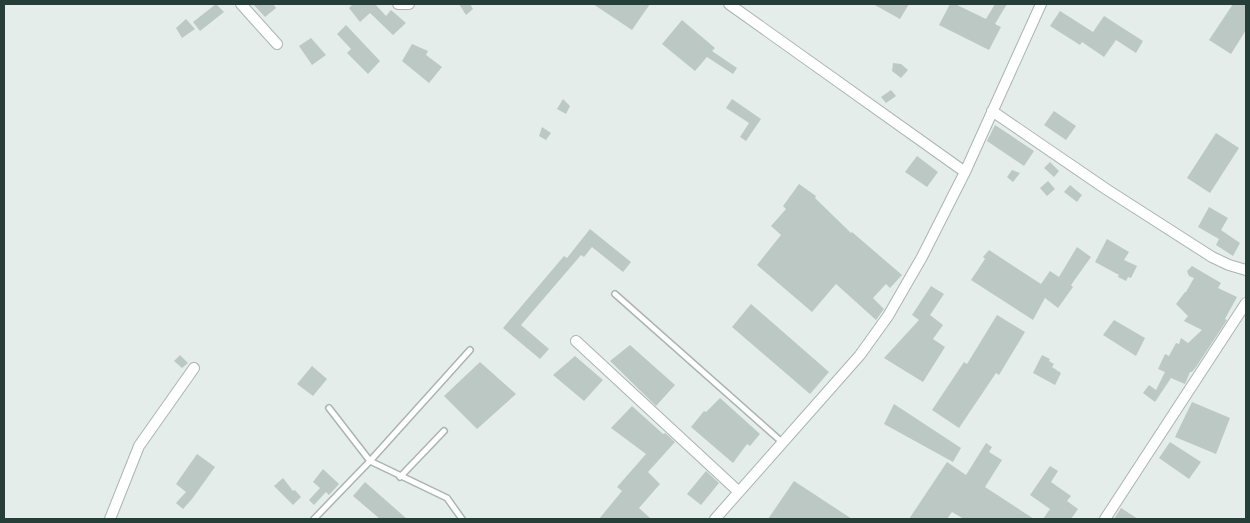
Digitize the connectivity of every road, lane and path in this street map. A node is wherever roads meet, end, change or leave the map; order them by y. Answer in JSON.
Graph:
{"nodes":[{"id":1,"x":241,"y":4,"type":"edge"},
{"id":2,"x":398,"y":4,"type":"edge"},
{"id":3,"x":409,"y":4,"type":"edge"},
{"id":4,"x":729,"y":4,"type":"edge"},
{"id":5,"x":1041,"y":4,"type":"edge"},
{"id":6,"x":277,"y":44,"type":"dead end"},
{"id":7,"x":992,"y":111,"type":"junction"},
{"id":8,"x":965,"y":172,"type":"junction"},
{"id":9,"x":1246,"y":270,"type":"edge"},
{"id":10,"x":615,"y":294,"type":"dead end"},
{"id":11,"x":1246,"y":303,"type":"edge"},
{"id":12,"x":576,"y":341,"type":"dead end"},
{"id":13,"x":470,"y":350,"type":"dead end"},
{"id":14,"x":194,"y":368,"type":"dead end"},
{"id":15,"x":329,"y":408,"type":"dead end"},
{"id":16,"x":444,"y":431,"type":"dead end"},
{"id":17,"x":783,"y":442,"type":"junction"},
{"id":18,"x":370,"y":461,"type":"junction"},
{"id":19,"x":400,"y":477,"type":"junction"},
{"id":20,"x":739,"y":492,"type":"junction"},
{"id":21,"x":110,"y":519,"type":"edge"},
{"id":22,"x":314,"y":519,"type":"edge"},
{"id":23,"x":462,"y":519,"type":"edge"},
{"id":24,"x":715,"y":519,"type":"edge"},
{"id":25,"x":1106,"y":519,"type":"edge"}],
"edges":[{"from":1,"to":6,"type":"street"},
{"from":2,"to":3,"type":"street"},
{"from":4,"to":8,"type":"street"},
{"from":5,"to":7,"type":"street"},
{"from":7,"to":8,"type":"street"},
{"from":7,"to":9,"type":"street"},
{"from":8,"to":17,"type":"street"},
{"from":10,"to":17,"type":"lane"},
{"from":11,"to":25,"type":"street"},
{"from":12,"to":20,"type":"street"},
{"from":13,"to":18,"type":"lane"},
{"from":14,"to":21,"type":"street"},
{"from":15,"to":18,"type":"lane"},
{"from":16,"to":19,"type":"lane"},
{"from":17,"to":20,"type":"street"},
{"from":18,"to":19,"type":"lane"},
{"from":18,"to":22,"type":"lane"},
{"from":19,"to":23,"type":"lane"},
{"from":20,"to":24,"type":"street"}]}
